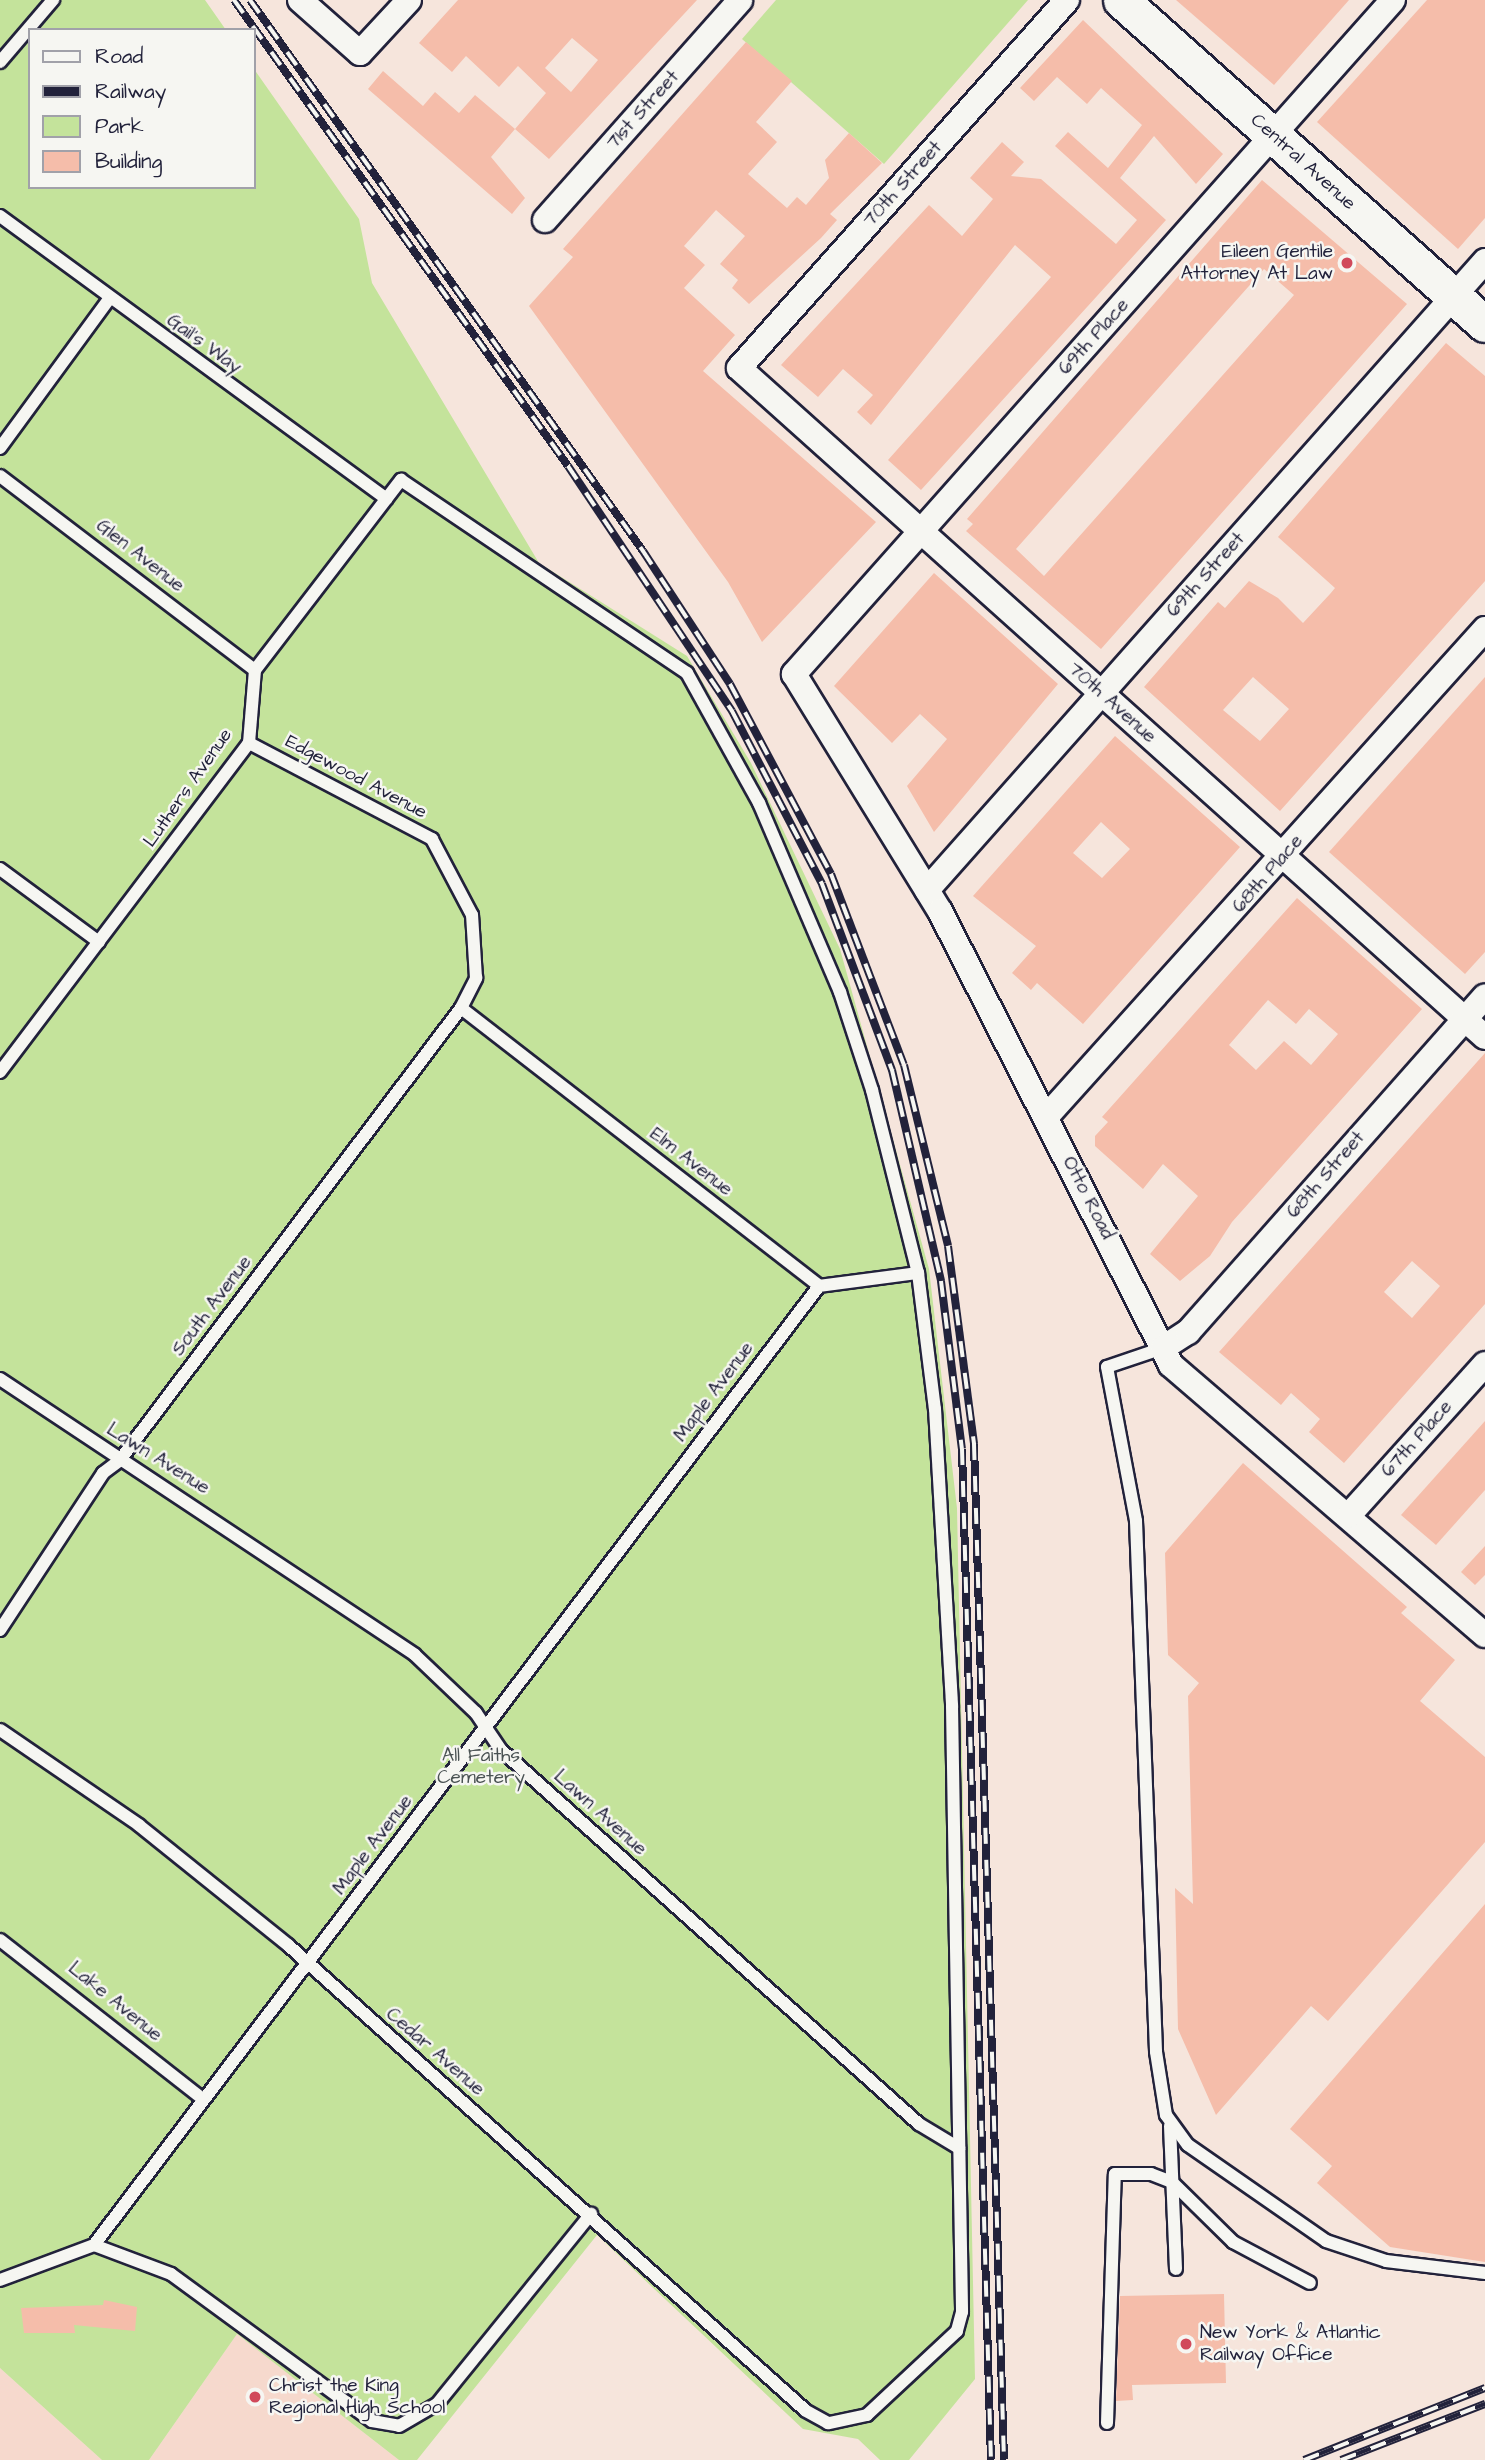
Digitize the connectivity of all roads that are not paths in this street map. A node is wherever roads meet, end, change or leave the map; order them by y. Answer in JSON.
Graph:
{"nodes":[{"id":1,"x":53,"y":0,"type":"edge"},
{"id":2,"x":300,"y":0,"type":"edge"},
{"id":3,"x":409,"y":0,"type":"edge"},
{"id":4,"x":740,"y":0,"type":"edge"},
{"id":5,"x":1067,"y":0,"type":"edge"},
{"id":6,"x":1121,"y":0,"type":"edge"},
{"id":7,"x":1393,"y":0,"type":"edge"},
{"id":8,"x":29,"y":28,"type":"edge"},
{"id":9,"x":28,"y":29,"type":"edge"},
{"id":10,"x":0,"y":62,"type":"edge"},
{"id":11,"x":1272,"y":135,"type":"junction"},
{"id":12,"x":0,"y":216,"type":"edge"},
{"id":13,"x":545,"y":220,"type":"dead end"},
{"id":14,"x":1485,"y":261,"type":"edge"},
{"id":15,"x":1454,"y":296,"type":"junction"},
{"id":16,"x":108,"y":299,"type":"junction"},
{"id":17,"x":1485,"y":324,"type":"edge"},
{"id":18,"x":739,"y":368,"type":"joint"},
{"id":19,"x":0,"y":448,"type":"edge"},
{"id":20,"x":0,"y":476,"type":"edge"},
{"id":21,"x":387,"y":499,"type":"junction"},
{"id":22,"x":921,"y":532,"type":"junction"},
{"id":23,"x":1485,"y":629,"type":"edge"},
{"id":24,"x":255,"y":670,"type":"junction"},
{"id":25,"x":794,"y":674,"type":"joint"},
{"id":26,"x":1101,"y":693,"type":"junction"},
{"id":27,"x":249,"y":743,"type":"junction"},
{"id":28,"x":1285,"y":856,"type":"junction"},
{"id":29,"x":0,"y":869,"type":"edge"},
{"id":30,"x":927,"y":890,"type":"junction"},
{"id":31,"x":99,"y":942,"type":"junction"},
{"id":32,"x":1485,"y":996,"type":"edge"},
{"id":33,"x":461,"y":1008,"type":"junction"},
{"id":34,"x":1464,"y":1019,"type":"junction"},
{"id":35,"x":1485,"y":1037,"type":"edge"},
{"id":36,"x":0,"y":1072,"type":"edge"},
{"id":37,"x":1047,"y":1116,"type":"junction"},
{"id":38,"x":918,"y":1273,"type":"junction"},
{"id":39,"x":818,"y":1286,"type":"junction"},
{"id":40,"x":1163,"y":1348,"type":"junction"},
{"id":41,"x":1485,"y":1364,"type":"edge"},
{"id":42,"x":0,"y":1379,"type":"edge"},
{"id":43,"x":120,"y":1460,"type":"junction"},
{"id":44,"x":1349,"y":1515,"type":"junction"},
{"id":45,"x":0,"y":1630,"type":"edge"},
{"id":46,"x":1485,"y":1635,"type":"edge"},
{"id":47,"x":486,"y":1727,"type":"junction"},
{"id":48,"x":0,"y":1730,"type":"edge"},
{"id":49,"x":0,"y":1940,"type":"edge"},
{"id":50,"x":306,"y":1965,"type":"junction"},
{"id":51,"x":203,"y":2099,"type":"junction"},
{"id":52,"x":1170,"y":2125,"type":"junction"},
{"id":53,"x":959,"y":2148,"type":"junction"},
{"id":54,"x":1172,"y":2182,"type":"junction"},
{"id":55,"x":591,"y":2214,"type":"junction"},
{"id":56,"x":94,"y":2245,"type":"junction"},
{"id":57,"x":1176,"y":2269,"type":"dead end"},
{"id":58,"x":1485,"y":2273,"type":"edge"},
{"id":59,"x":0,"y":2280,"type":"edge"},
{"id":60,"x":1310,"y":2283,"type":"dead end"},
{"id":61,"x":1107,"y":2423,"type":"dead end"}],
"edges":[{"from":1,"to":8,"type":"lane"},
{"from":2,"to":3,"type":"street"},
{"from":4,"to":13,"type":"street","name":"71st Street"},
{"from":5,"to":18,"type":"street","name":"70th Street"},
{"from":6,"to":11,"type":"main road","name":"Central Avenue"},
{"from":7,"to":11,"type":"street","name":"69th Place"},
{"from":9,"to":10,"type":"lane"},
{"from":11,"to":15,"type":"main road","name":"Central Avenue"},
{"from":11,"to":22,"type":"street","name":"69th Place"},
{"from":12,"to":16,"type":"lane","name":"Gail's Way"},
{"from":14,"to":15,"type":"street","name":"69th Street"},
{"from":15,"to":17,"type":"main road","name":"Central Avenue"},
{"from":15,"to":26,"type":"street","name":"69th Street"},
{"from":16,"to":19,"type":"lane"},
{"from":16,"to":21,"type":"lane","name":"Gail's Way"},
{"from":18,"to":22,"type":"street","name":"70th Avenue"},
{"from":20,"to":24,"type":"lane","name":"Glen Avenue"},
{"from":21,"to":24,"type":"lane"},
{"from":21,"to":38,"type":"lane"},
{"from":22,"to":25,"type":"street","name":"69th Place"},
{"from":22,"to":26,"type":"street","name":"70th Avenue"},
{"from":23,"to":28,"type":"street","name":"68th Place"},
{"from":24,"to":27,"type":"lane","name":"Luthers Avenue"},
{"from":25,"to":30,"type":"street","name":"Otto Road"},
{"from":26,"to":28,"type":"street","name":"70th Avenue"},
{"from":26,"to":30,"type":"street","name":"69th Street"},
{"from":27,"to":31,"type":"lane","name":"Luthers Avenue"},
{"from":27,"to":33,"type":"lane","name":"Edgewood Avenue"},
{"from":28,"to":34,"type":"street","name":"70th Avenue"},
{"from":28,"to":37,"type":"street","name":"68th Place"},
{"from":29,"to":31,"type":"lane"},
{"from":30,"to":37,"type":"street","name":"Otto Road"},
{"from":31,"to":36,"type":"lane","name":"Luthers Avenue"},
{"from":32,"to":34,"type":"street","name":"68th Street"},
{"from":33,"to":39,"type":"lane","name":"Elm Avenue"},
{"from":33,"to":43,"type":"lane","name":"South Avenue"},
{"from":34,"to":35,"type":"street","name":"70th Avenue"},
{"from":34,"to":40,"type":"street","name":"68th Street"},
{"from":37,"to":40,"type":"street","name":"Otto Road"},
{"from":38,"to":39,"type":"lane"},
{"from":38,"to":53,"type":"lane"},
{"from":39,"to":47,"type":"lane","name":"Maple Avenue"},
{"from":40,"to":44,"type":"street","name":"Otto Road"},
{"from":40,"to":52,"type":"lane"},
{"from":41,"to":44,"type":"street","name":"67th Place"},
{"from":42,"to":43,"type":"lane","name":"Lawn Avenue"},
{"from":43,"to":45,"type":"lane","name":"South Avenue"},
{"from":43,"to":47,"type":"lane","name":"Lawn Avenue"},
{"from":44,"to":46,"type":"street","name":"Otto Road"},
{"from":47,"to":50,"type":"lane","name":"Maple Avenue"},
{"from":47,"to":53,"type":"lane","name":"Lawn Avenue"},
{"from":48,"to":50,"type":"lane","name":"Cedar Avenue"},
{"from":49,"to":51,"type":"lane","name":"Lake Avenue"},
{"from":50,"to":51,"type":"lane","name":"Maple Avenue"},
{"from":50,"to":55,"type":"lane","name":"Cedar Avenue"},
{"from":51,"to":56,"type":"lane","name":"Maple Avenue"},
{"from":52,"to":54,"type":"lane"},
{"from":52,"to":58,"type":"lane"},
{"from":53,"to":55,"type":"lane","name":"Cedar Avenue"},
{"from":54,"to":57,"type":"lane"},
{"from":54,"to":60,"type":"lane"},
{"from":54,"to":61,"type":"lane"},
{"from":55,"to":56,"type":"lane"},
{"from":56,"to":59,"type":"lane"}]}
